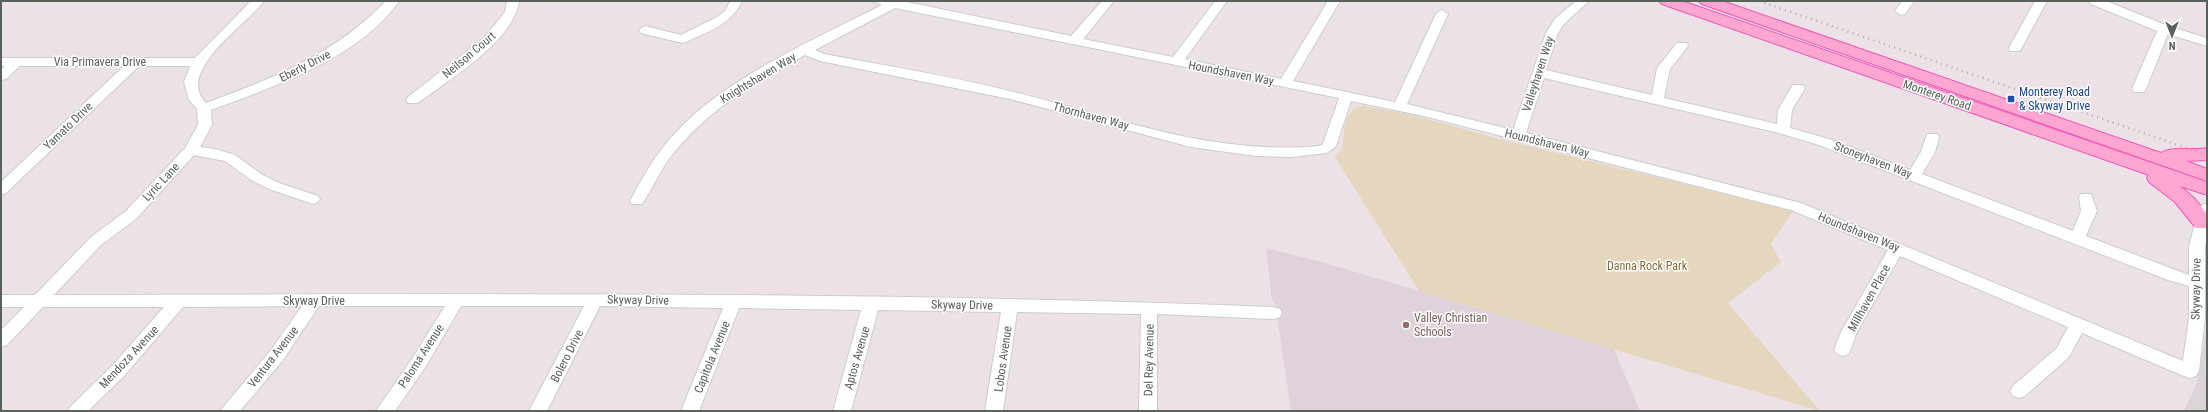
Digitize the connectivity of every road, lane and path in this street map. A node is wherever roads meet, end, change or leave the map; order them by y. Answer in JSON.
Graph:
{"nodes":[{"id":1,"x":258,"y":1,"type":"edge"},
{"id":2,"x":393,"y":1,"type":"edge"},
{"id":3,"x":513,"y":1,"type":"edge"},
{"id":4,"x":736,"y":1,"type":"edge"},
{"id":5,"x":1108,"y":1,"type":"edge"},
{"id":6,"x":1221,"y":1,"type":"edge"},
{"id":7,"x":1334,"y":1,"type":"edge"},
{"id":8,"x":1565,"y":1,"type":"edge"},
{"id":9,"x":1667,"y":1,"type":"edge"},
{"id":10,"x":1707,"y":1,"type":"edge"},
{"id":11,"x":2041,"y":1,"type":"edge"},
{"id":12,"x":2095,"y":1,"type":"edge"},
{"id":13,"x":890,"y":2,"type":"edge"},
{"id":14,"x":1580,"y":3,"type":"edge"},
{"id":15,"x":1442,"y":14,"type":"dead end"},
{"id":16,"x":2164,"y":29,"type":"junction"},
{"id":17,"x":645,"y":30,"type":"dead end"},
{"id":18,"x":1074,"y":42,"type":"junction"},
{"id":19,"x":2207,"y":42,"type":"edge"},
{"id":20,"x":1682,"y":46,"type":"dead end"},
{"id":21,"x":2014,"y":48,"type":"dead end"},
{"id":22,"x":805,"y":50,"type":"junction"},
{"id":23,"x":1,"y":62,"type":"edge"},
{"id":24,"x":17,"y":62,"type":"junction"},
{"id":25,"x":136,"y":62,"type":"junction"},
{"id":26,"x":198,"y":62,"type":"junction"},
{"id":27,"x":1176,"y":62,"type":"junction"},
{"id":28,"x":1540,"y":73,"type":"junction"},
{"id":29,"x":1,"y":76,"type":"edge"},
{"id":30,"x":1285,"y":84,"type":"junction"},
{"id":31,"x":1798,"y":88,"type":"dead end"},
{"id":32,"x":2139,"y":89,"type":"dead end"},
{"id":33,"x":1346,"y":96,"type":"junction"},
{"id":34,"x":413,"y":100,"type":"dead end"},
{"id":35,"x":1657,"y":101,"type":"junction"},
{"id":36,"x":1399,"y":107,"type":"junction"},
{"id":37,"x":204,"y":108,"type":"junction"},
{"id":38,"x":1783,"y":130,"type":"junction"},
{"id":39,"x":1518,"y":135,"type":"junction"},
{"id":40,"x":1932,"y":137,"type":"dead end"},
{"id":41,"x":191,"y":150,"type":"junction"},
{"id":42,"x":2207,"y":154,"type":"edge"},
{"id":43,"x":2135,"y":157,"type":"junction"},
{"id":44,"x":2207,"y":175,"type":"edge"},
{"id":45,"x":1914,"y":176,"type":"junction"},
{"id":46,"x":2207,"y":189,"type":"edge"},
{"id":47,"x":1,"y":190,"type":"edge"},
{"id":48,"x":2086,"y":197,"type":"dead end"},
{"id":49,"x":313,"y":198,"type":"dead end"},
{"id":50,"x":637,"y":201,"type":"dead end"},
{"id":51,"x":2206,"y":218,"type":"edge"},
{"id":52,"x":2077,"y":239,"type":"junction"},
{"id":53,"x":1897,"y":248,"type":"junction"},
{"id":54,"x":2195,"y":282,"type":"junction"},
{"id":55,"x":456,"y":300,"type":"junction"},
{"id":56,"x":595,"y":300,"type":"junction"},
{"id":57,"x":1,"y":301,"type":"edge"},
{"id":58,"x":40,"y":301,"type":"junction"},
{"id":59,"x":178,"y":301,"type":"junction"},
{"id":60,"x":314,"y":301,"type":"junction"},
{"id":61,"x":733,"y":302,"type":"junction"},
{"id":62,"x":871,"y":304,"type":"junction"},
{"id":63,"x":1010,"y":306,"type":"junction"},
{"id":64,"x":1149,"y":308,"type":"junction"},
{"id":65,"x":1274,"y":313,"type":"dead end"},
{"id":66,"x":2078,"y":324,"type":"junction"},
{"id":67,"x":1,"y":341,"type":"edge"},
{"id":68,"x":1843,"y":350,"type":"dead end"},
{"id":69,"x":2190,"y":371,"type":"joint"},
{"id":70,"x":2019,"y":391,"type":"dead end"},
{"id":71,"x":77,"y":411,"type":"edge"},
{"id":72,"x":228,"y":411,"type":"edge"},
{"id":73,"x":385,"y":411,"type":"edge"},
{"id":74,"x":538,"y":411,"type":"edge"},
{"id":75,"x":690,"y":411,"type":"edge"},
{"id":76,"x":842,"y":411,"type":"edge"},
{"id":77,"x":994,"y":411,"type":"edge"},
{"id":78,"x":1148,"y":411,"type":"edge"}],
"edges":[{"from":1,"to":26,"type":"street"},
{"from":2,"to":37,"type":"street","name":"Eberly Drive"},
{"from":3,"to":34,"type":"street","name":"Neilson Court"},
{"from":4,"to":17,"type":"street"},
{"from":5,"to":18,"type":"street"},
{"from":6,"to":27,"type":"street"},
{"from":7,"to":30,"type":"street"},
{"from":8,"to":14,"type":"street"},
{"from":9,"to":43,"type":"main road","name":"Monterey Road"},
{"from":10,"to":43,"type":"main road","name":"Monterey Road"},
{"from":11,"to":21,"type":"street"},
{"from":12,"to":16,"type":"street"},
{"from":13,"to":18,"type":"street","name":"Houndshaven Way"},
{"from":13,"to":22,"type":"street","name":"Knightshaven Way"},
{"from":14,"to":28,"type":"street","name":"Valleyhaven Way"},
{"from":15,"to":36,"type":"street"},
{"from":16,"to":19,"type":"street"},
{"from":16,"to":32,"type":"street"},
{"from":18,"to":27,"type":"street","name":"Houndshaven Way"},
{"from":20,"to":35,"type":"street"},
{"from":22,"to":33,"type":"street","name":"Thornhaven Way"},
{"from":22,"to":50,"type":"street","name":"Knightshaven Way"},
{"from":23,"to":24,"type":"street","name":"Via Primavera Drive"},
{"from":24,"to":25,"type":"street","name":"Via Primavera Drive"},
{"from":24,"to":29,"type":"street"},
{"from":25,"to":26,"type":"street","name":"Via Primavera Drive"},
{"from":25,"to":47,"type":"street","name":"Yamato Drive"},
{"from":26,"to":37,"type":"street"},
{"from":27,"to":30,"type":"street","name":"Houndshaven Way"},
{"from":28,"to":35,"type":"street","name":"Stoneyhaven Way"},
{"from":28,"to":39,"type":"street","name":"Valleyhaven Way"},
{"from":30,"to":33,"type":"street","name":"Houndshaven Way"},
{"from":31,"to":38,"type":"street"},
{"from":33,"to":36,"type":"street","name":"Houndshaven Way"},
{"from":35,"to":38,"type":"street","name":"Stoneyhaven Way"},
{"from":36,"to":39,"type":"street","name":"Houndshaven Way"},
{"from":37,"to":41,"type":"street","name":"Lyric Lane"},
{"from":38,"to":45,"type":"street","name":"Stoneyhaven Way"},
{"from":39,"to":53,"type":"street","name":"Houndshaven Way"},
{"from":40,"to":45,"type":"street"},
{"from":41,"to":49,"type":"street"},
{"from":41,"to":58,"type":"street","name":"Lyric Lane"},
{"from":42,"to":43,"type":"main road"},
{"from":43,"to":44,"type":"main road","name":"Monterey Road"},
{"from":43,"to":46,"type":"main road","name":"Monterey Road"},
{"from":43,"to":51,"type":"main road"},
{"from":45,"to":52,"type":"street","name":"Stoneyhaven Way"},
{"from":48,"to":52,"type":"street"},
{"from":51,"to":54,"type":"street","name":"Skyway Drive"},
{"from":52,"to":54,"type":"street","name":"Stoneyhaven Way"},
{"from":53,"to":66,"type":"street","name":"Houndshaven Way"},
{"from":53,"to":68,"type":"street","name":"Millhaven Place"},
{"from":54,"to":69,"type":"street","name":"Skyway Drive"},
{"from":55,"to":56,"type":"street","name":"Skyway Drive"},
{"from":55,"to":60,"type":"street","name":"Skyway Drive"},
{"from":55,"to":73,"type":"street","name":"Paloma Avenue"},
{"from":56,"to":61,"type":"street","name":"Skyway Drive"},
{"from":56,"to":74,"type":"street","name":"Bolero Drive"},
{"from":57,"to":58,"type":"street","name":"Skyway Drive"},
{"from":58,"to":59,"type":"street","name":"Skyway Drive"},
{"from":58,"to":67,"type":"street","name":"Lyric Lane"},
{"from":59,"to":60,"type":"street","name":"Skyway Drive"},
{"from":59,"to":71,"type":"street","name":"Mendoza Avenue"},
{"from":60,"to":72,"type":"street","name":"Ventura Avenue"},
{"from":61,"to":62,"type":"street","name":"Skyway Drive"},
{"from":61,"to":75,"type":"street","name":"Capitola Avenue"},
{"from":62,"to":63,"type":"street","name":"Skyway Drive"},
{"from":62,"to":76,"type":"street","name":"Aptos Avenue"},
{"from":63,"to":64,"type":"street","name":"Skyway Drive"},
{"from":63,"to":77,"type":"street","name":"Lobos Avenue"},
{"from":64,"to":65,"type":"street","name":"Skyway Drive"},
{"from":64,"to":78,"type":"street","name":"Del Rey Avenue"},
{"from":66,"to":69,"type":"street","name":"Houndshaven Way"},
{"from":66,"to":70,"type":"street"}]}
